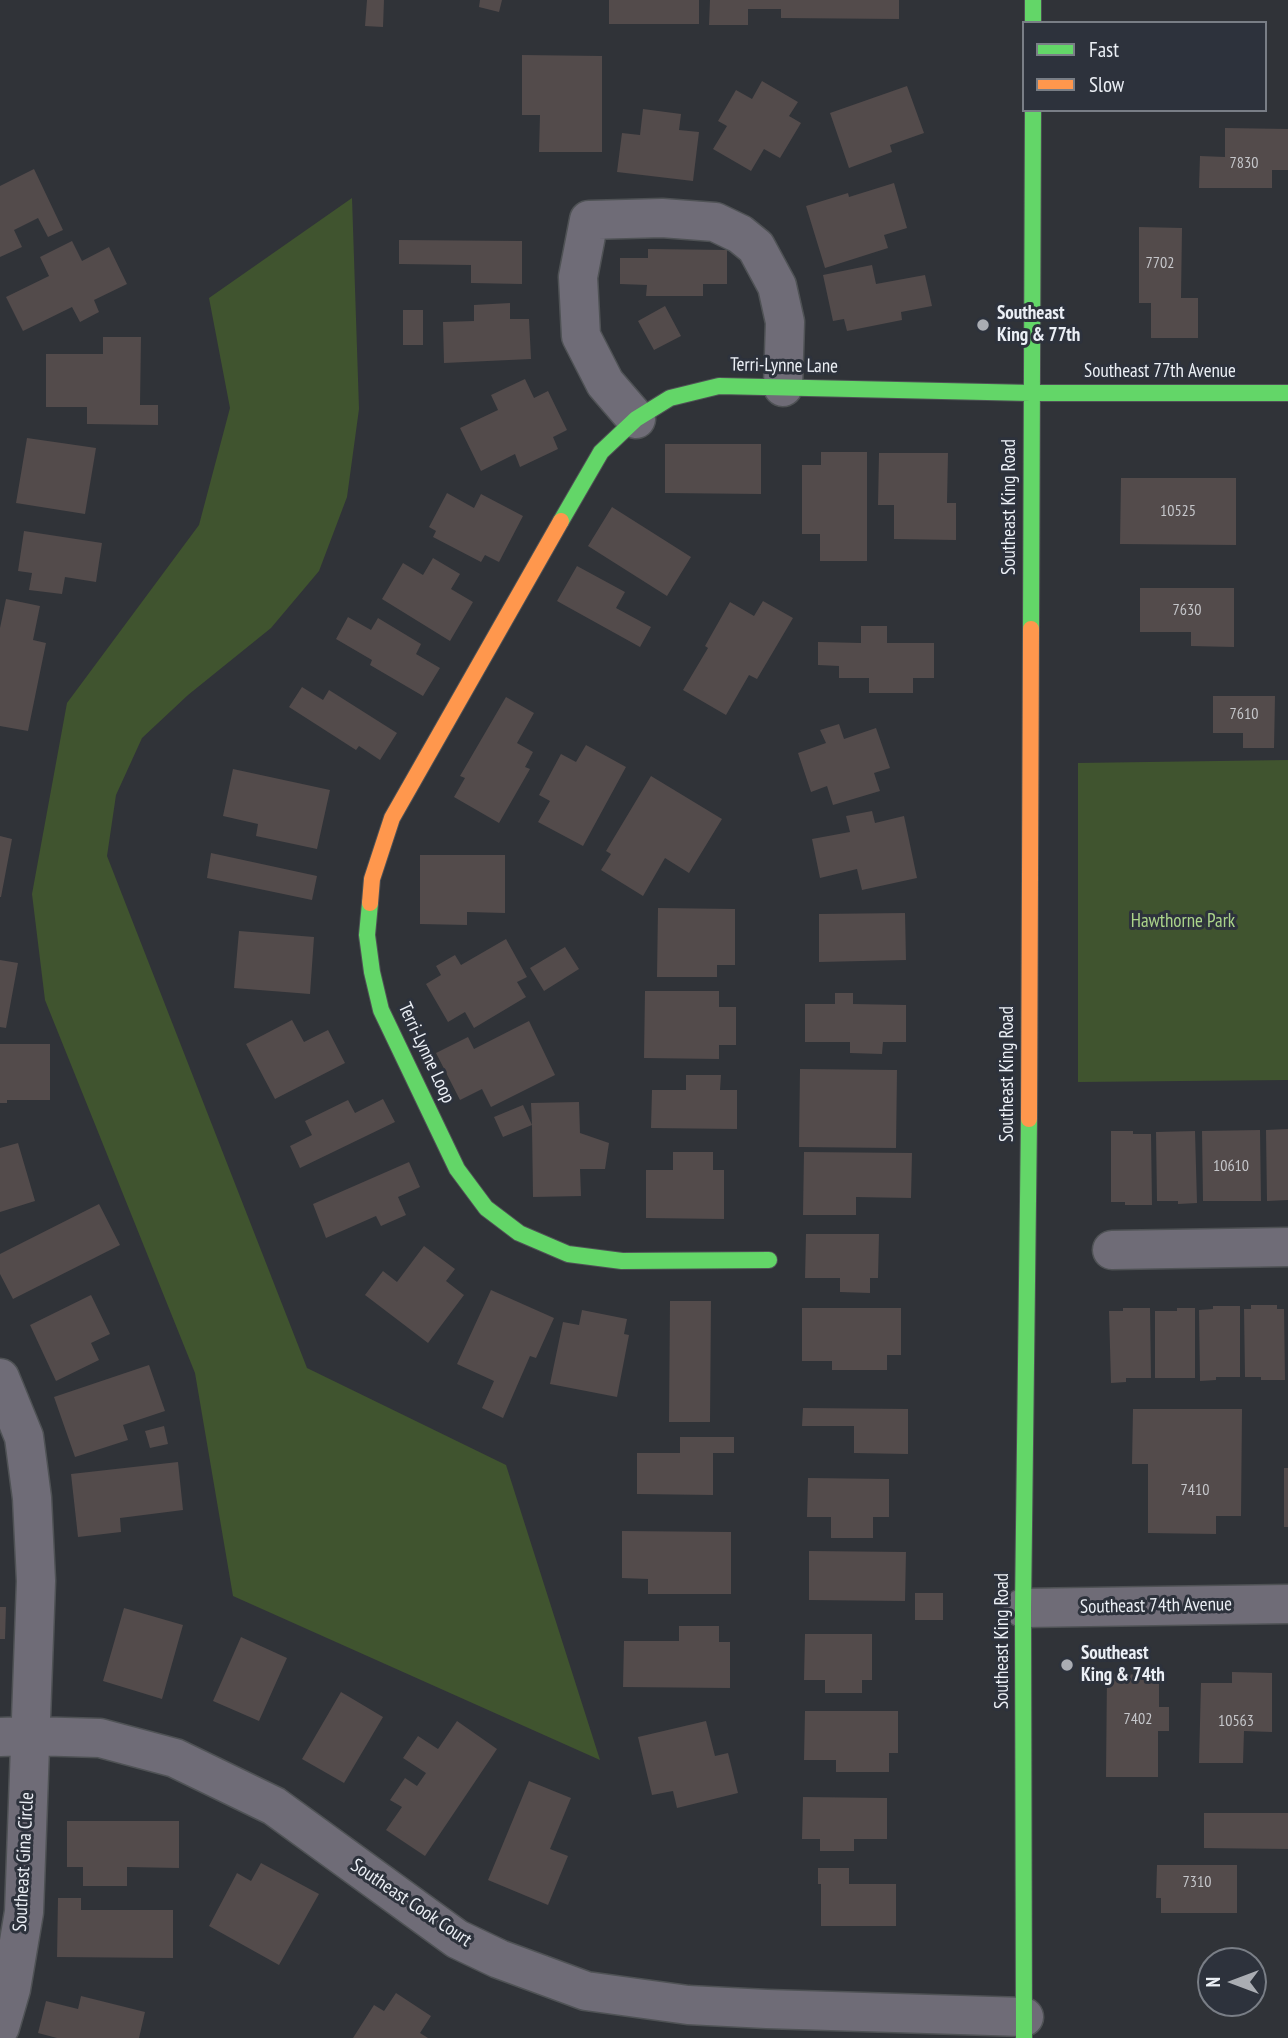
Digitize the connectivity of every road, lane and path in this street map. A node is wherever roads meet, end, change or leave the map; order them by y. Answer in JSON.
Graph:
{"nodes":[{"id":1,"x":1033,"y":0,"type":"edge"},
{"id":2,"x":1033,"y":21,"type":"edge"},
{"id":3,"x":1033,"y":112,"type":"edge"},
{"id":4,"x":783,"y":387,"type":"junction"},
{"id":5,"x":1031,"y":393,"type":"junction"},
{"id":6,"x":1288,"y":393,"type":"edge"},
{"id":7,"x":636,"y":419,"type":"junction"},
{"id":8,"x":494,"y":636,"type":"joint"},
{"id":9,"x":1288,"y":1247,"type":"edge"},
{"id":10,"x":1112,"y":1250,"type":"dead end"},
{"id":11,"x":769,"y":1260,"type":"dead end"},
{"id":12,"x":2,"y":1386,"type":"edge"},
{"id":13,"x":1288,"y":1604,"type":"edge"},
{"id":14,"x":1023,"y":1608,"type":"junction"},
{"id":15,"x":15,"y":1736,"type":"edge"},
{"id":16,"x":0,"y":2027,"type":"edge"},
{"id":17,"x":1024,"y":2028,"type":"edge"}],
"edges":[{"from":1,"to":2,"type":"main road"},
{"from":3,"to":5,"type":"main road","name":"Southeast King Road"},
{"from":4,"to":5,"type":"main road","name":"Terri-Lynne Lane"},
{"from":4,"to":7,"type":"main road","name":"Terri-Lynne Lane"},
{"from":4,"to":7,"type":"street"},
{"from":5,"to":6,"type":"main road","name":"Southeast 77th Avenue"},
{"from":5,"to":14,"type":"main road","name":"Southeast King Road"},
{"from":7,"to":8,"type":"main road","name":"Terri-Lynne Lane"},
{"from":8,"to":11,"type":"main road","name":"Terri-Lynne Loop"},
{"from":9,"to":10,"type":"street"},
{"from":12,"to":15,"type":"street"},
{"from":13,"to":14,"type":"street","name":"Southeast 74th Avenue"},
{"from":14,"to":17,"type":"main road","name":"Southeast King Road"},
{"from":15,"to":16,"type":"street","name":"Southeast Gina Circle"},
{"from":15,"to":17,"type":"street","name":"Southeast Cook Court"}]}
